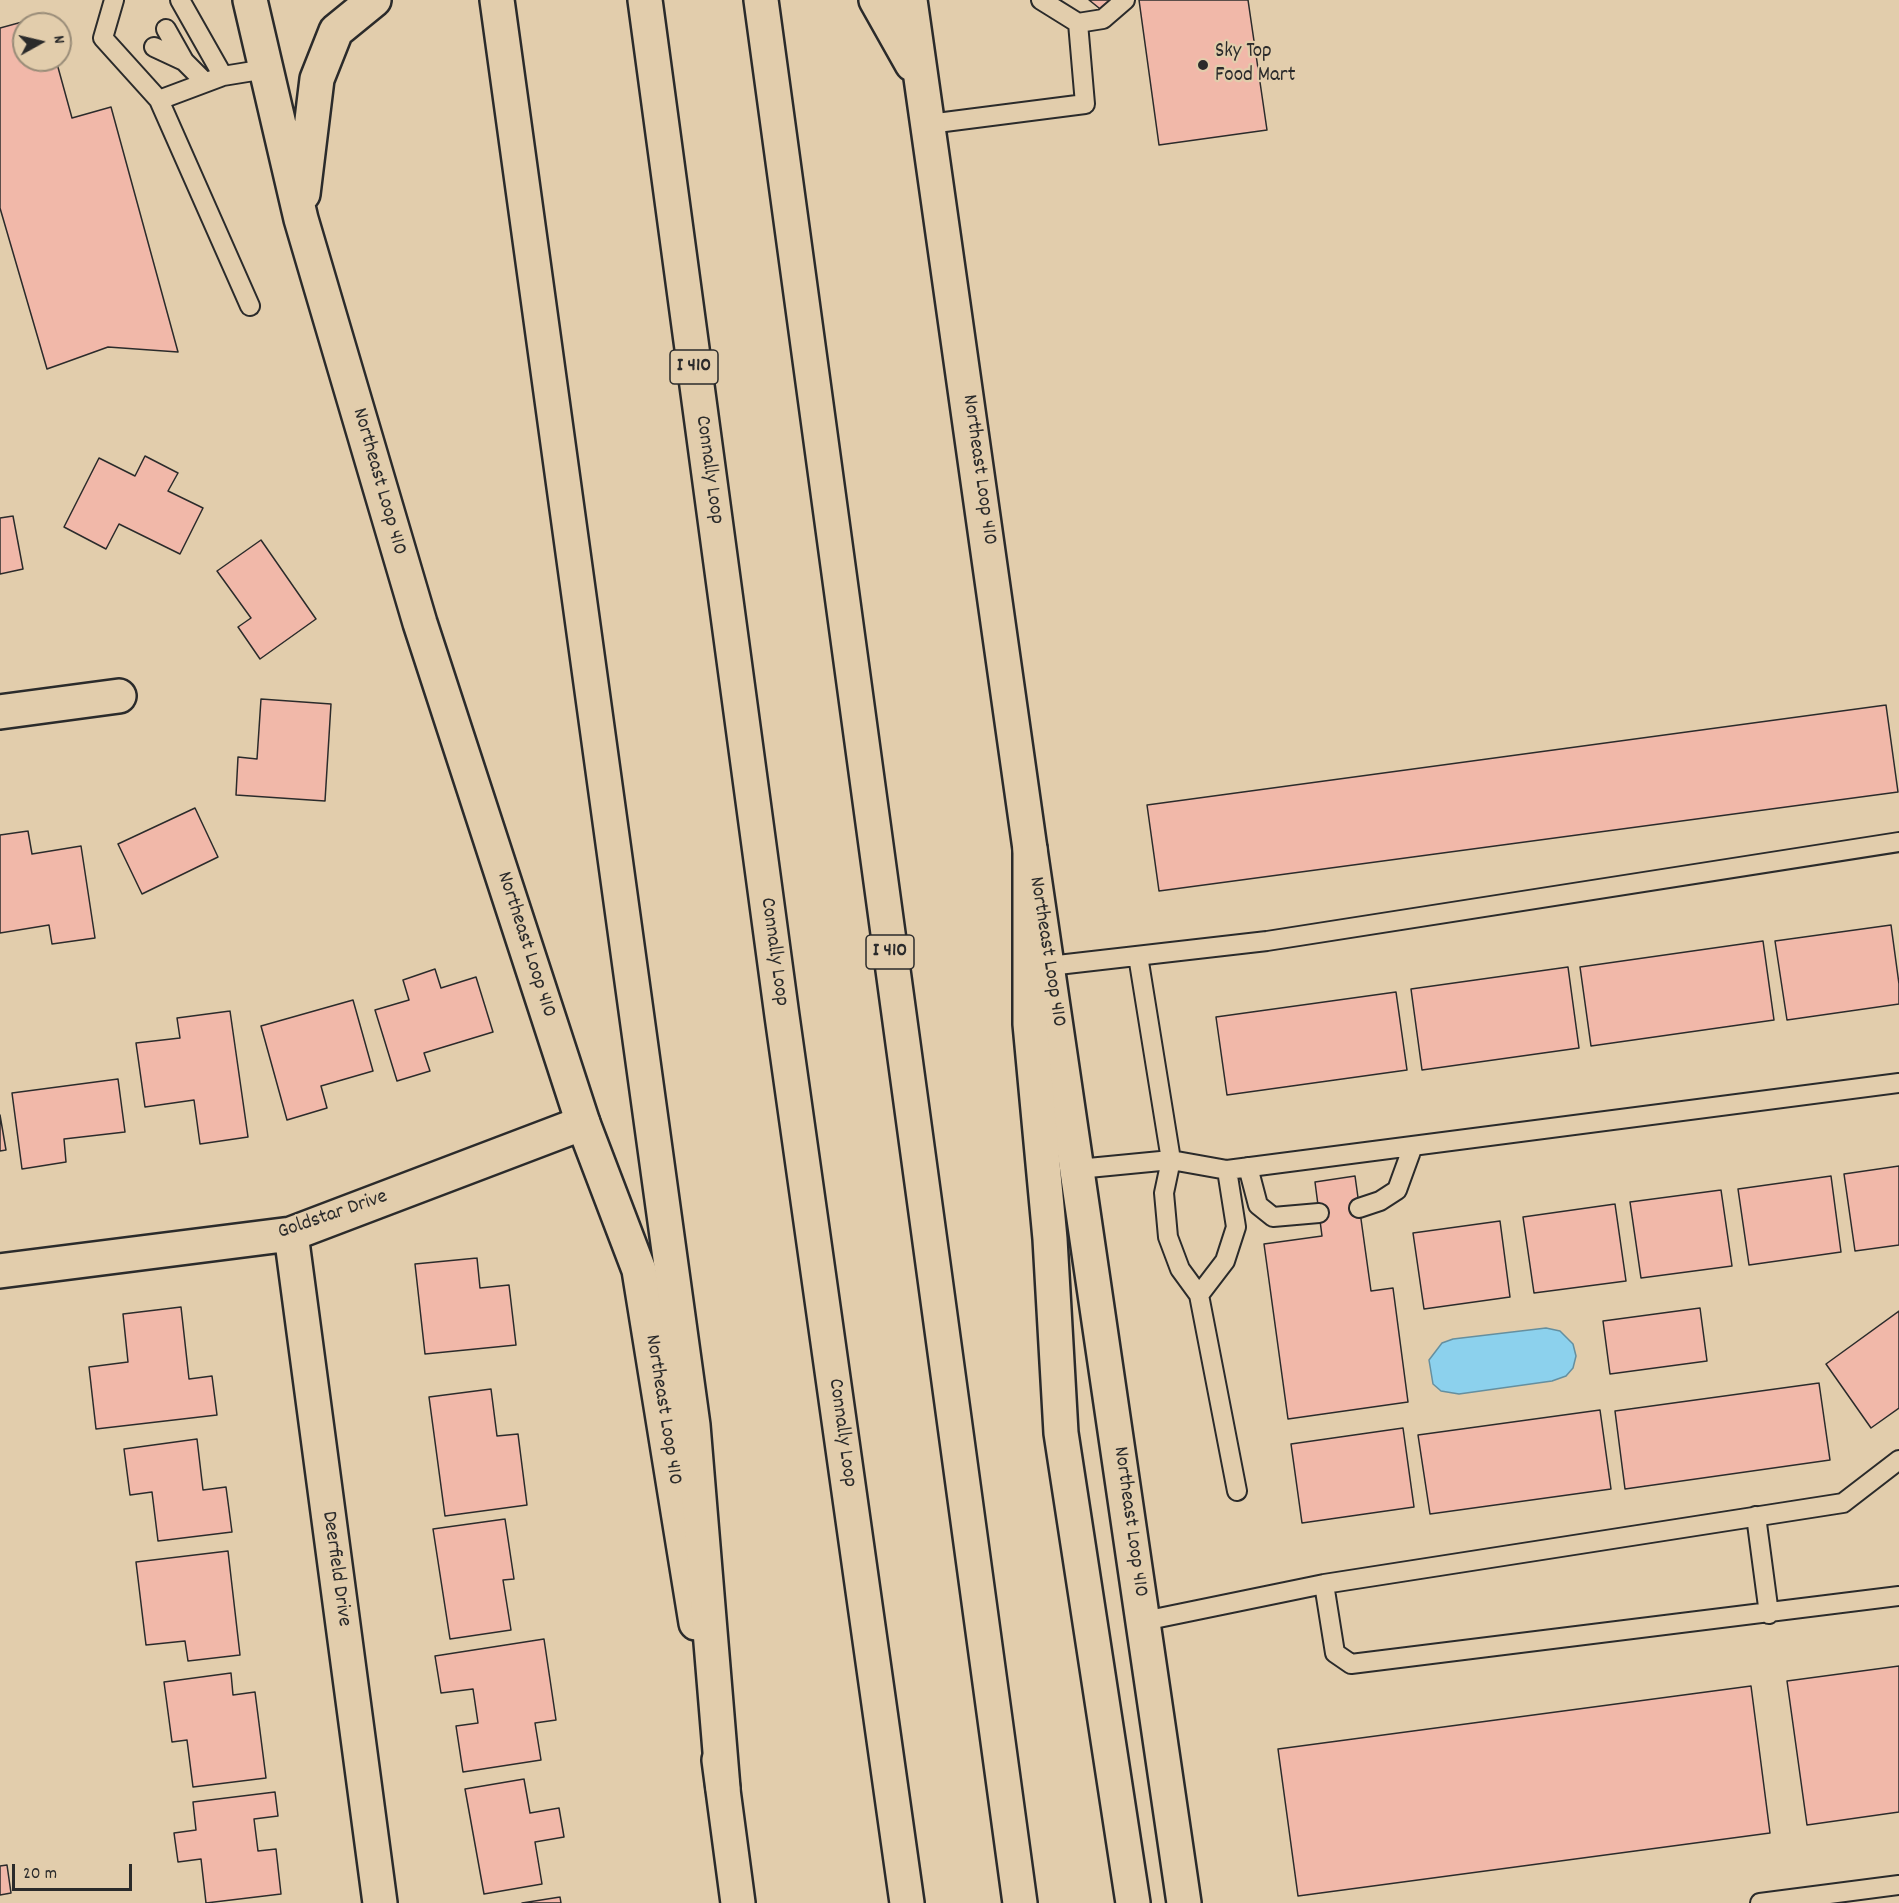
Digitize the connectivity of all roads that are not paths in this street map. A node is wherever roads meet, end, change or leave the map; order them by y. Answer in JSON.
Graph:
{"nodes":[{"id":1,"x":180,"y":0,"type":"edge"},
{"id":2,"x":250,"y":0,"type":"edge"},
{"id":3,"x":375,"y":0,"type":"edge"},
{"id":4,"x":497,"y":0,"type":"edge"},
{"id":5,"x":645,"y":0,"type":"edge"},
{"id":6,"x":760,"y":0,"type":"edge"},
{"id":7,"x":876,"y":0,"type":"edge"},
{"id":8,"x":910,"y":0,"type":"edge"},
{"id":9,"x":1041,"y":0,"type":"edge"},
{"id":10,"x":1125,"y":0,"type":"edge"},
{"id":11,"x":116,"y":2,"type":"edge"},
{"id":12,"x":118,"y":23,"type":"dead end"},
{"id":13,"x":1078,"y":23,"type":"junction"},
{"id":14,"x":166,"y":29,"type":"dead end"},
{"id":15,"x":154,"y":47,"type":"dead end"},
{"id":16,"x":184,"y":61,"type":"junction"},
{"id":17,"x":266,"y":69,"type":"junction"},
{"id":18,"x":223,"y":76,"type":"junction"},
{"id":19,"x":205,"y":82,"type":"junction"},
{"id":20,"x":923,"y":84,"type":"junction"},
{"id":21,"x":159,"y":100,"type":"junction"},
{"id":22,"x":929,"y":124,"type":"junction"},
{"id":23,"x":301,"y":219,"type":"junction"},
{"id":24,"x":250,"y":306,"type":"dead end"},
{"id":25,"x":119,"y":696,"type":"dead end"},
{"id":26,"x":0,"y":712,"type":"edge"},
{"id":27,"x":1899,"y":842,"type":"edge"},
{"id":28,"x":1030,"y":849,"type":"junction"},
{"id":29,"x":1138,"y":956,"type":"junction"},
{"id":30,"x":1049,"y":966,"type":"junction"},
{"id":31,"x":1899,"y":1083,"type":"edge"},
{"id":32,"x":583,"y":1123,"type":"junction"},
{"id":33,"x":1413,"y":1146,"type":"junction"},
{"id":34,"x":1171,"y":1160,"type":"junction"},
{"id":35,"x":1248,"y":1167,"type":"junction"},
{"id":36,"x":1078,"y":1170,"type":"junction"},
{"id":37,"x":1227,"y":1170,"type":"junction"},
{"id":38,"x":1359,"y":1208,"type":"dead end"},
{"id":39,"x":1319,"y":1213,"type":"dead end"},
{"id":40,"x":291,"y":1234,"type":"junction"},
{"id":41,"x":0,"y":1271,"type":"edge"},
{"id":42,"x":1198,"y":1295,"type":"junction"},
{"id":43,"x":1899,"y":1460,"type":"edge"},
{"id":44,"x":1237,"y":1491,"type":"dead end"},
{"id":45,"x":1756,"y":1516,"type":"junction"},
{"id":46,"x":1324,"y":1584,"type":"junction"},
{"id":47,"x":1899,"y":1596,"type":"edge"},
{"id":48,"x":1769,"y":1614,"type":"junction"},
{"id":49,"x":1144,"y":1621,"type":"junction"},
{"id":50,"x":723,"y":1788,"type":"junction"},
{"id":51,"x":1899,"y":1885,"type":"edge"},
{"id":52,"x":380,"y":1903,"type":"edge"},
{"id":53,"x":738,"y":1903,"type":"edge"},
{"id":54,"x":907,"y":1903,"type":"edge"},
{"id":55,"x":1020,"y":1903,"type":"edge"},
{"id":56,"x":1133,"y":1903,"type":"edge"},
{"id":57,"x":1184,"y":1903,"type":"edge"},
{"id":58,"x":1760,"y":1903,"type":"edge"}],
"edges":[{"from":1,"to":18,"type":"lane"},
{"from":2,"to":17,"type":"main road","name":"Northeast Loop 410"},
{"from":3,"to":23,"type":"main road"},
{"from":4,"to":50,"type":"main road"},
{"from":5,"to":54,"type":"main road","name":"Connally Loop","number":"I 410"},
{"from":6,"to":55,"type":"main road","number":"I 410"},
{"from":7,"to":20,"type":"main road"},
{"from":8,"to":20,"type":"main road","name":"Northeast Loop 410"},
{"from":9,"to":13,"type":"lane"},
{"from":10,"to":13,"type":"lane"},
{"from":11,"to":12,"type":"lane"},
{"from":11,"to":21,"type":"lane"},
{"from":13,"to":22,"type":"lane"},
{"from":14,"to":16,"type":"lane"},
{"from":15,"to":16,"type":"lane"},
{"from":16,"to":19,"type":"lane"},
{"from":17,"to":18,"type":"lane"},
{"from":17,"to":23,"type":"main road","name":"Northeast Loop 410"},
{"from":18,"to":19,"type":"lane"},
{"from":19,"to":21,"type":"lane"},
{"from":20,"to":22,"type":"main road","name":"Northeast Loop 410"},
{"from":21,"to":24,"type":"lane"},
{"from":22,"to":28,"type":"main road","name":"Northeast Loop 410"},
{"from":23,"to":32,"type":"main road","name":"Northeast Loop 410"},
{"from":25,"to":26,"type":"main road"},
{"from":27,"to":29,"type":"lane"},
{"from":28,"to":30,"type":"main road","name":"Northeast Loop 410"},
{"from":28,"to":56,"type":"main road"},
{"from":29,"to":30,"type":"lane"},
{"from":29,"to":34,"type":"lane"},
{"from":30,"to":36,"type":"main road","name":"Northeast Loop 410"},
{"from":31,"to":33,"type":"lane"},
{"from":32,"to":40,"type":"main road","name":"Goldstar Drive"},
{"from":32,"to":50,"type":"main road","name":"Northeast Loop 410"},
{"from":33,"to":35,"type":"lane"},
{"from":33,"to":38,"type":"lane"},
{"from":34,"to":36,"type":"lane"},
{"from":34,"to":37,"type":"lane"},
{"from":34,"to":42,"type":"lane"},
{"from":35,"to":37,"type":"lane"},
{"from":35,"to":39,"type":"lane"},
{"from":36,"to":49,"type":"main road","name":"Northeast Loop 410"},
{"from":37,"to":42,"type":"lane"},
{"from":40,"to":41,"type":"main road","name":"Goldstar Drive"},
{"from":40,"to":52,"type":"main road","name":"Deerfield Drive"},
{"from":42,"to":44,"type":"lane"},
{"from":43,"to":45,"type":"lane"},
{"from":45,"to":46,"type":"lane"},
{"from":45,"to":48,"type":"lane"},
{"from":46,"to":48,"type":"lane"},
{"from":46,"to":49,"type":"lane"},
{"from":47,"to":48,"type":"lane"},
{"from":49,"to":57,"type":"main road","name":"Northeast Loop 410"},
{"from":50,"to":53,"type":"main road","name":"Northeast Loop 410"},
{"from":51,"to":58,"type":"lane"}]}
